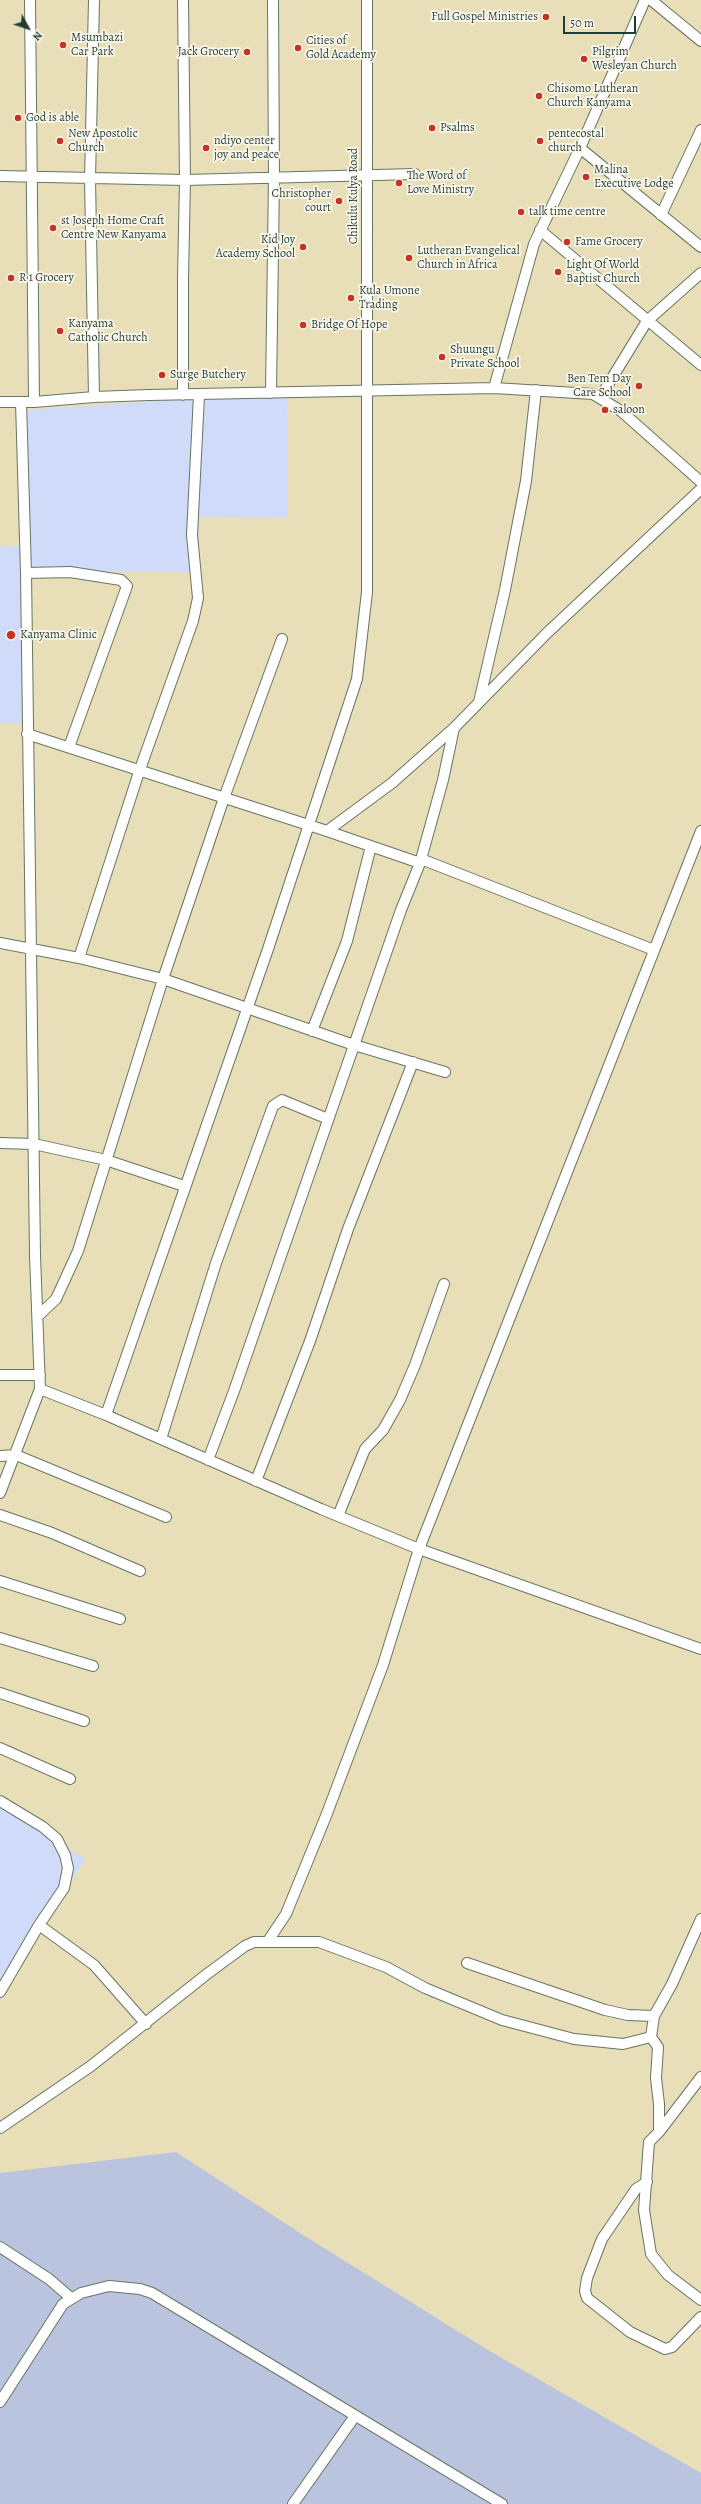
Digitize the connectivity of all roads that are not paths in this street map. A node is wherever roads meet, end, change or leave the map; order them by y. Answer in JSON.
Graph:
{"nodes":[{"id":1,"x":30,"y":0,"type":"edge"},
{"id":2,"x":94,"y":0,"type":"edge"},
{"id":3,"x":183,"y":0,"type":"edge"},
{"id":4,"x":273,"y":0,"type":"edge"},
{"id":5,"x":367,"y":0,"type":"edge"},
{"id":6,"x":645,"y":0,"type":"edge"},
{"id":7,"x":651,"y":0,"type":"edge"},
{"id":8,"x":701,"y":41,"type":"edge"},
{"id":9,"x":701,"y":130,"type":"edge"},
{"id":10,"x":580,"y":148,"type":"junction"},
{"id":11,"x":415,"y":174,"type":"dead end"},
{"id":12,"x":0,"y":176,"type":"edge"},
{"id":13,"x":33,"y":176,"type":"junction"},
{"id":14,"x":368,"y":176,"type":"junction"},
{"id":15,"x":274,"y":177,"type":"junction"},
{"id":16,"x":90,"y":179,"type":"junction"},
{"id":17,"x":185,"y":180,"type":"junction"},
{"id":18,"x":661,"y":215,"type":"junction"},
{"id":19,"x":540,"y":230,"type":"junction"},
{"id":20,"x":701,"y":247,"type":"edge"},
{"id":21,"x":701,"y":273,"type":"edge"},
{"id":22,"x":647,"y":321,"type":"junction"},
{"id":23,"x":701,"y":366,"type":"edge"},
{"id":24,"x":494,"y":388,"type":"junction"},
{"id":25,"x":536,"y":390,"type":"junction"},
{"id":26,"x":367,"y":392,"type":"junction"},
{"id":27,"x":271,"y":393,"type":"junction"},
{"id":28,"x":183,"y":395,"type":"junction"},
{"id":29,"x":199,"y":395,"type":"junction"},
{"id":30,"x":601,"y":396,"type":"junction"},
{"id":31,"x":94,"y":397,"type":"junction"},
{"id":32,"x":0,"y":402,"type":"edge"},
{"id":33,"x":21,"y":402,"type":"junction"},
{"id":34,"x":34,"y":402,"type":"junction"},
{"id":35,"x":701,"y":482,"type":"edge"},
{"id":36,"x":701,"y":489,"type":"edge"},
{"id":37,"x":26,"y":574,"type":"junction"},
{"id":38,"x":282,"y":638,"type":"dead end"},
{"id":39,"x":479,"y":704,"type":"junction"},
{"id":40,"x":454,"y":728,"type":"junction"},
{"id":41,"x":27,"y":734,"type":"junction"},
{"id":42,"x":69,"y":747,"type":"junction"},
{"id":43,"x":139,"y":772,"type":"junction"},
{"id":44,"x":224,"y":798,"type":"junction"},
{"id":45,"x":308,"y":826,"type":"junction"},
{"id":46,"x":327,"y":831,"type":"junction"},
{"id":47,"x":701,"y":831,"type":"edge"},
{"id":48,"x":371,"y":846,"type":"junction"},
{"id":49,"x":420,"y":861,"type":"junction"},
{"id":50,"x":0,"y":943,"type":"edge"},
{"id":51,"x":30,"y":948,"type":"junction"},
{"id":52,"x":654,"y":950,"type":"junction"},
{"id":53,"x":79,"y":958,"type":"junction"},
{"id":54,"x":163,"y":979,"type":"junction"},
{"id":55,"x":247,"y":1008,"type":"junction"},
{"id":56,"x":312,"y":1031,"type":"junction"},
{"id":57,"x":354,"y":1045,"type":"junction"},
{"id":58,"x":413,"y":1062,"type":"junction"},
{"id":59,"x":445,"y":1072,"type":"dead end"},
{"id":60,"x":328,"y":1119,"type":"junction"},
{"id":61,"x":0,"y":1143,"type":"edge"},
{"id":62,"x":34,"y":1144,"type":"junction"},
{"id":63,"x":106,"y":1160,"type":"junction"},
{"id":64,"x":184,"y":1186,"type":"junction"},
{"id":65,"x":444,"y":1284,"type":"dead end"},
{"id":66,"x":38,"y":1315,"type":"junction"},
{"id":67,"x":0,"y":1374,"type":"edge"},
{"id":68,"x":40,"y":1375,"type":"junction"},
{"id":69,"x":40,"y":1389,"type":"junction"},
{"id":70,"x":106,"y":1415,"type":"junction"},
{"id":71,"x":161,"y":1438,"type":"junction"},
{"id":72,"x":16,"y":1455,"type":"junction"},
{"id":73,"x":0,"y":1456,"type":"edge"},
{"id":74,"x":208,"y":1460,"type":"junction"},
{"id":75,"x":256,"y":1481,"type":"junction"},
{"id":76,"x":0,"y":1493,"type":"edge"},
{"id":77,"x":0,"y":1515,"type":"edge"},
{"id":78,"x":338,"y":1516,"type":"junction"},
{"id":79,"x":166,"y":1517,"type":"dead end"},
{"id":80,"x":419,"y":1549,"type":"junction"},
{"id":81,"x":140,"y":1571,"type":"dead end"},
{"id":82,"x":0,"y":1581,"type":"edge"},
{"id":83,"x":120,"y":1619,"type":"dead end"},
{"id":84,"x":0,"y":1638,"type":"edge"},
{"id":85,"x":701,"y":1649,"type":"edge"},
{"id":86,"x":93,"y":1666,"type":"dead end"},
{"id":87,"x":0,"y":1693,"type":"edge"},
{"id":88,"x":84,"y":1721,"type":"dead end"},
{"id":89,"x":0,"y":1748,"type":"edge"},
{"id":90,"x":70,"y":1779,"type":"dead end"},
{"id":91,"x":0,"y":1801,"type":"edge"},
{"id":92,"x":701,"y":1919,"type":"edge"},
{"id":93,"x":38,"y":1926,"type":"junction"},
{"id":94,"x":268,"y":1941,"type":"junction"},
{"id":95,"x":467,"y":1963,"type":"dead end"},
{"id":96,"x":0,"y":1992,"type":"edge"},
{"id":97,"x":654,"y":2016,"type":"junction"},
{"id":98,"x":146,"y":2024,"type":"junction"},
{"id":99,"x":650,"y":2037,"type":"junction"},
{"id":100,"x":701,"y":2077,"type":"edge"},
{"id":101,"x":0,"y":2128,"type":"edge"},
{"id":102,"x":659,"y":2132,"type":"junction"},
{"id":103,"x":647,"y":2182,"type":"junction"},
{"id":104,"x":0,"y":2247,"type":"edge"},
{"id":105,"x":70,"y":2298,"type":"junction"},
{"id":106,"x":701,"y":2300,"type":"edge"},
{"id":107,"x":701,"y":2317,"type":"edge"},
{"id":108,"x":0,"y":2402,"type":"edge"},
{"id":109,"x":355,"y":2416,"type":"junction"},
{"id":110,"x":293,"y":2504,"type":"edge"},
{"id":111,"x":502,"y":2504,"type":"edge"}],
"edges":[{"from":1,"to":13,"type":"street"},
{"from":2,"to":16,"type":"street"},
{"from":3,"to":17,"type":"street"},
{"from":4,"to":15,"type":"street"},
{"from":5,"to":14,"type":"street","name":"Chikulu Kulya Road"},
{"from":6,"to":10,"type":"street"},
{"from":7,"to":8,"type":"street"},
{"from":9,"to":18,"type":"street"},
{"from":10,"to":18,"type":"street"},
{"from":10,"to":19,"type":"street"},
{"from":11,"to":14,"type":"street"},
{"from":12,"to":13,"type":"street"},
{"from":13,"to":16,"type":"street"},
{"from":13,"to":34,"type":"street"},
{"from":14,"to":15,"type":"street"},
{"from":14,"to":26,"type":"street","name":"Chikulu Kulya Road"},
{"from":15,"to":17,"type":"street"},
{"from":15,"to":27,"type":"street"},
{"from":16,"to":17,"type":"street"},
{"from":16,"to":31,"type":"street"},
{"from":17,"to":28,"type":"street"},
{"from":18,"to":20,"type":"street"},
{"from":19,"to":22,"type":"street"},
{"from":19,"to":24,"type":"street"},
{"from":21,"to":22,"type":"street"},
{"from":22,"to":23,"type":"street"},
{"from":22,"to":30,"type":"street"},
{"from":24,"to":25,"type":"street"},
{"from":24,"to":26,"type":"street"},
{"from":25,"to":30,"type":"street"},
{"from":25,"to":39,"type":"street"},
{"from":26,"to":27,"type":"street"},
{"from":26,"to":45,"type":"street","name":"Chikulu Kulya Road"},
{"from":27,"to":29,"type":"street"},
{"from":28,"to":29,"type":"street"},
{"from":28,"to":31,"type":"street"},
{"from":29,"to":43,"type":"street"},
{"from":30,"to":35,"type":"street"},
{"from":31,"to":34,"type":"street"},
{"from":32,"to":33,"type":"street"},
{"from":33,"to":34,"type":"street"},
{"from":33,"to":37,"type":"street"},
{"from":36,"to":39,"type":"street"},
{"from":37,"to":41,"type":"street"},
{"from":37,"to":42,"type":"street"},
{"from":38,"to":44,"type":"street"},
{"from":39,"to":40,"type":"street"},
{"from":40,"to":46,"type":"street"},
{"from":40,"to":49,"type":"street"},
{"from":41,"to":42,"type":"street"},
{"from":41,"to":51,"type":"street"},
{"from":42,"to":43,"type":"street"},
{"from":43,"to":44,"type":"street"},
{"from":43,"to":53,"type":"street"},
{"from":44,"to":45,"type":"street"},
{"from":44,"to":54,"type":"street"},
{"from":45,"to":46,"type":"street"},
{"from":45,"to":55,"type":"street","name":"Chikulu Kulya Road"},
{"from":46,"to":48,"type":"street"},
{"from":47,"to":52,"type":"street"},
{"from":48,"to":49,"type":"street"},
{"from":48,"to":56,"type":"street"},
{"from":49,"to":52,"type":"street"},
{"from":49,"to":57,"type":"street"},
{"from":50,"to":51,"type":"street"},
{"from":51,"to":53,"type":"street"},
{"from":51,"to":62,"type":"street"},
{"from":52,"to":80,"type":"street"},
{"from":53,"to":54,"type":"street"},
{"from":54,"to":55,"type":"street"},
{"from":54,"to":63,"type":"street"},
{"from":55,"to":56,"type":"street"},
{"from":55,"to":64,"type":"street","name":"Chikulu Kulya Road"},
{"from":56,"to":57,"type":"street"},
{"from":57,"to":58,"type":"street"},
{"from":57,"to":60,"type":"street"},
{"from":58,"to":59,"type":"street"},
{"from":58,"to":75,"type":"street"},
{"from":60,"to":71,"type":"street"},
{"from":60,"to":74,"type":"street"},
{"from":61,"to":62,"type":"street"},
{"from":62,"to":63,"type":"street"},
{"from":62,"to":66,"type":"street"},
{"from":63,"to":64,"type":"street"},
{"from":63,"to":66,"type":"street"},
{"from":64,"to":70,"type":"street","name":"Chikulu Kulya Road"},
{"from":65,"to":78,"type":"street"},
{"from":66,"to":68,"type":"street"},
{"from":67,"to":68,"type":"street"},
{"from":68,"to":69,"type":"street"},
{"from":69,"to":70,"type":"street"},
{"from":69,"to":72,"type":"street"},
{"from":70,"to":71,"type":"street"},
{"from":71,"to":74,"type":"street"},
{"from":72,"to":73,"type":"street"},
{"from":72,"to":76,"type":"street"},
{"from":72,"to":79,"type":"street"},
{"from":74,"to":75,"type":"street"},
{"from":75,"to":78,"type":"street"},
{"from":77,"to":81,"type":"street"},
{"from":78,"to":80,"type":"street"},
{"from":80,"to":85,"type":"street"},
{"from":80,"to":94,"type":"street"},
{"from":82,"to":83,"type":"street"},
{"from":84,"to":86,"type":"street"},
{"from":87,"to":88,"type":"street"},
{"from":89,"to":90,"type":"street"},
{"from":91,"to":93,"type":"street"},
{"from":92,"to":97,"type":"street"},
{"from":93,"to":96,"type":"street"},
{"from":93,"to":98,"type":"street"},
{"from":94,"to":98,"type":"street"},
{"from":94,"to":99,"type":"street"},
{"from":95,"to":97,"type":"street"},
{"from":97,"to":99,"type":"street"},
{"from":98,"to":101,"type":"street"},
{"from":99,"to":102,"type":"street"},
{"from":100,"to":102,"type":"street"},
{"from":102,"to":103,"type":"street"},
{"from":103,"to":106,"type":"street"},
{"from":103,"to":107,"type":"street"},
{"from":104,"to":105,"type":"street"},
{"from":105,"to":108,"type":"street"},
{"from":105,"to":109,"type":"street"},
{"from":109,"to":110,"type":"street"},
{"from":109,"to":111,"type":"street"}]}
